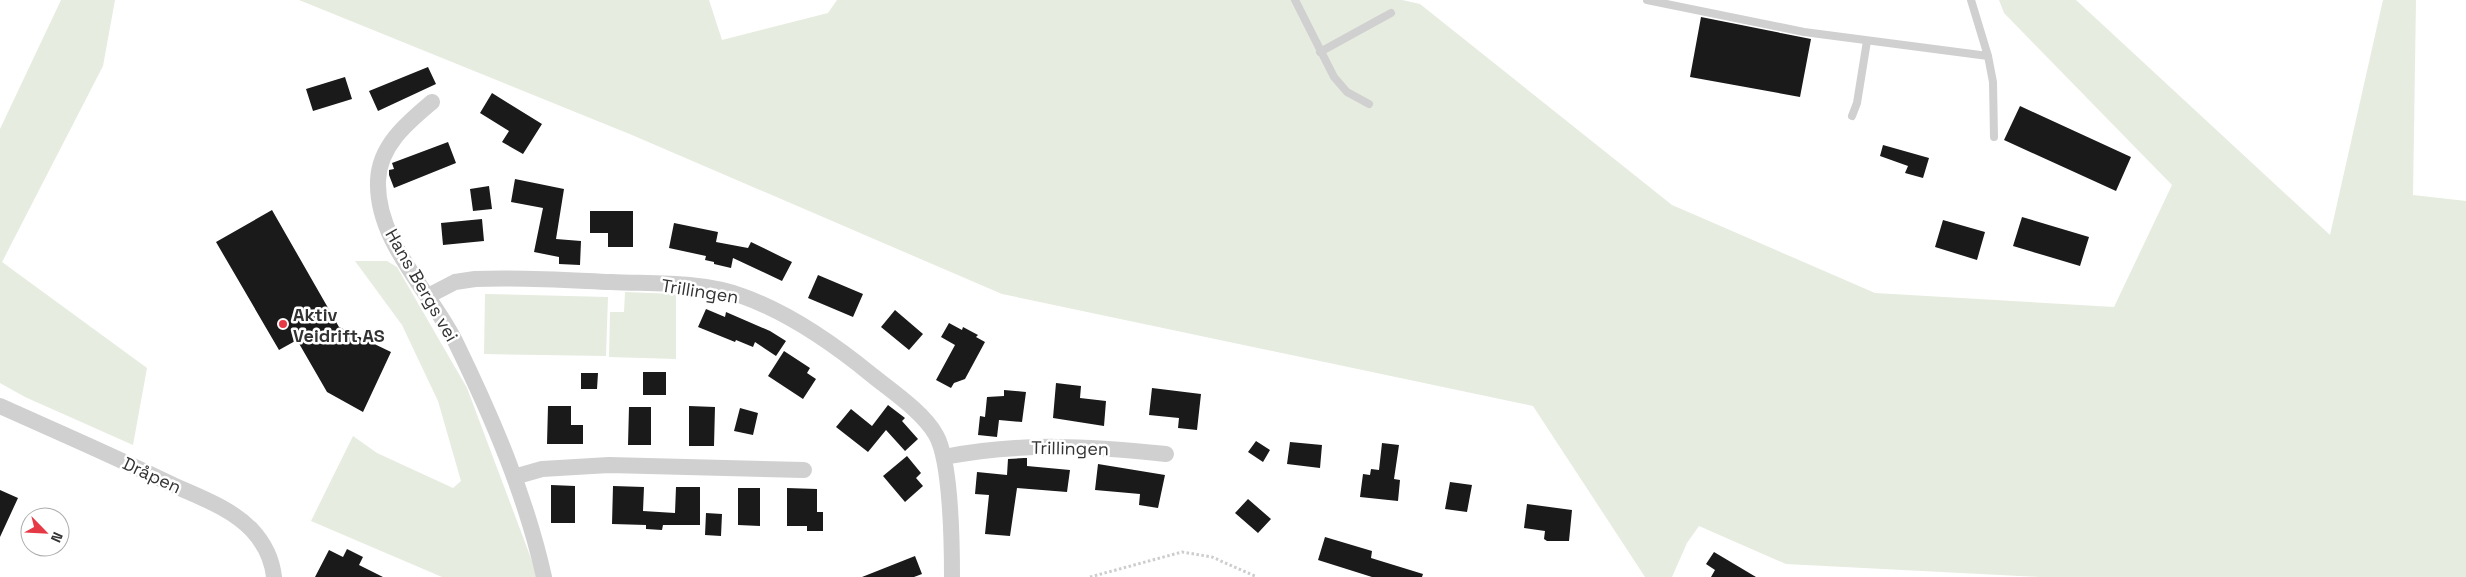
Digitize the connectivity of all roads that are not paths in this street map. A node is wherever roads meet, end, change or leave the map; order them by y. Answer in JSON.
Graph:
{"nodes":[{"id":1,"x":1295,"y":0,"type":"edge"},
{"id":2,"x":1647,"y":0,"type":"edge"},
{"id":3,"x":1971,"y":0,"type":"edge"},
{"id":4,"x":1391,"y":12,"type":"dead end"},
{"id":5,"x":1867,"y":41,"type":"junction"},
{"id":6,"x":1320,"y":52,"type":"junction"},
{"id":7,"x":1988,"y":56,"type":"junction"},
{"id":8,"x":432,"y":102,"type":"dead end"},
{"id":9,"x":1369,"y":104,"type":"dead end"},
{"id":10,"x":1852,"y":116,"type":"dead end"},
{"id":11,"x":1994,"y":138,"type":"dead end"},
{"id":12,"x":428,"y":296,"type":"junction"},
{"id":13,"x":0,"y":406,"type":"edge"},
{"id":14,"x":1166,"y":454,"type":"dead end"},
{"id":15,"x":944,"y":458,"type":"junction"},
{"id":16,"x":804,"y":470,"type":"dead end"},
{"id":17,"x":514,"y":477,"type":"junction"},
{"id":18,"x":274,"y":577,"type":"edge"},
{"id":19,"x":544,"y":577,"type":"edge"},
{"id":20,"x":952,"y":577,"type":"edge"}],
"edges":[{"from":1,"to":6,"type":"lane"},
{"from":2,"to":5,"type":"lane"},
{"from":3,"to":7,"type":"lane"},
{"from":4,"to":6,"type":"lane"},
{"from":5,"to":7,"type":"lane"},
{"from":5,"to":10,"type":"lane"},
{"from":6,"to":9,"type":"lane"},
{"from":7,"to":11,"type":"lane"},
{"from":8,"to":12,"type":"street","name":"Hans Bergs vei"},
{"from":12,"to":15,"type":"street","name":"Trillingen"},
{"from":12,"to":17,"type":"street","name":"Hans Bergs vei"},
{"from":13,"to":18,"type":"street","name":"Dråpen"},
{"from":14,"to":15,"type":"street","name":"Trillingen"},
{"from":15,"to":20,"type":"street","name":"Trillingen"},
{"from":16,"to":17,"type":"street"},
{"from":17,"to":19,"type":"street","name":"Hans Bergs vei"}]}
